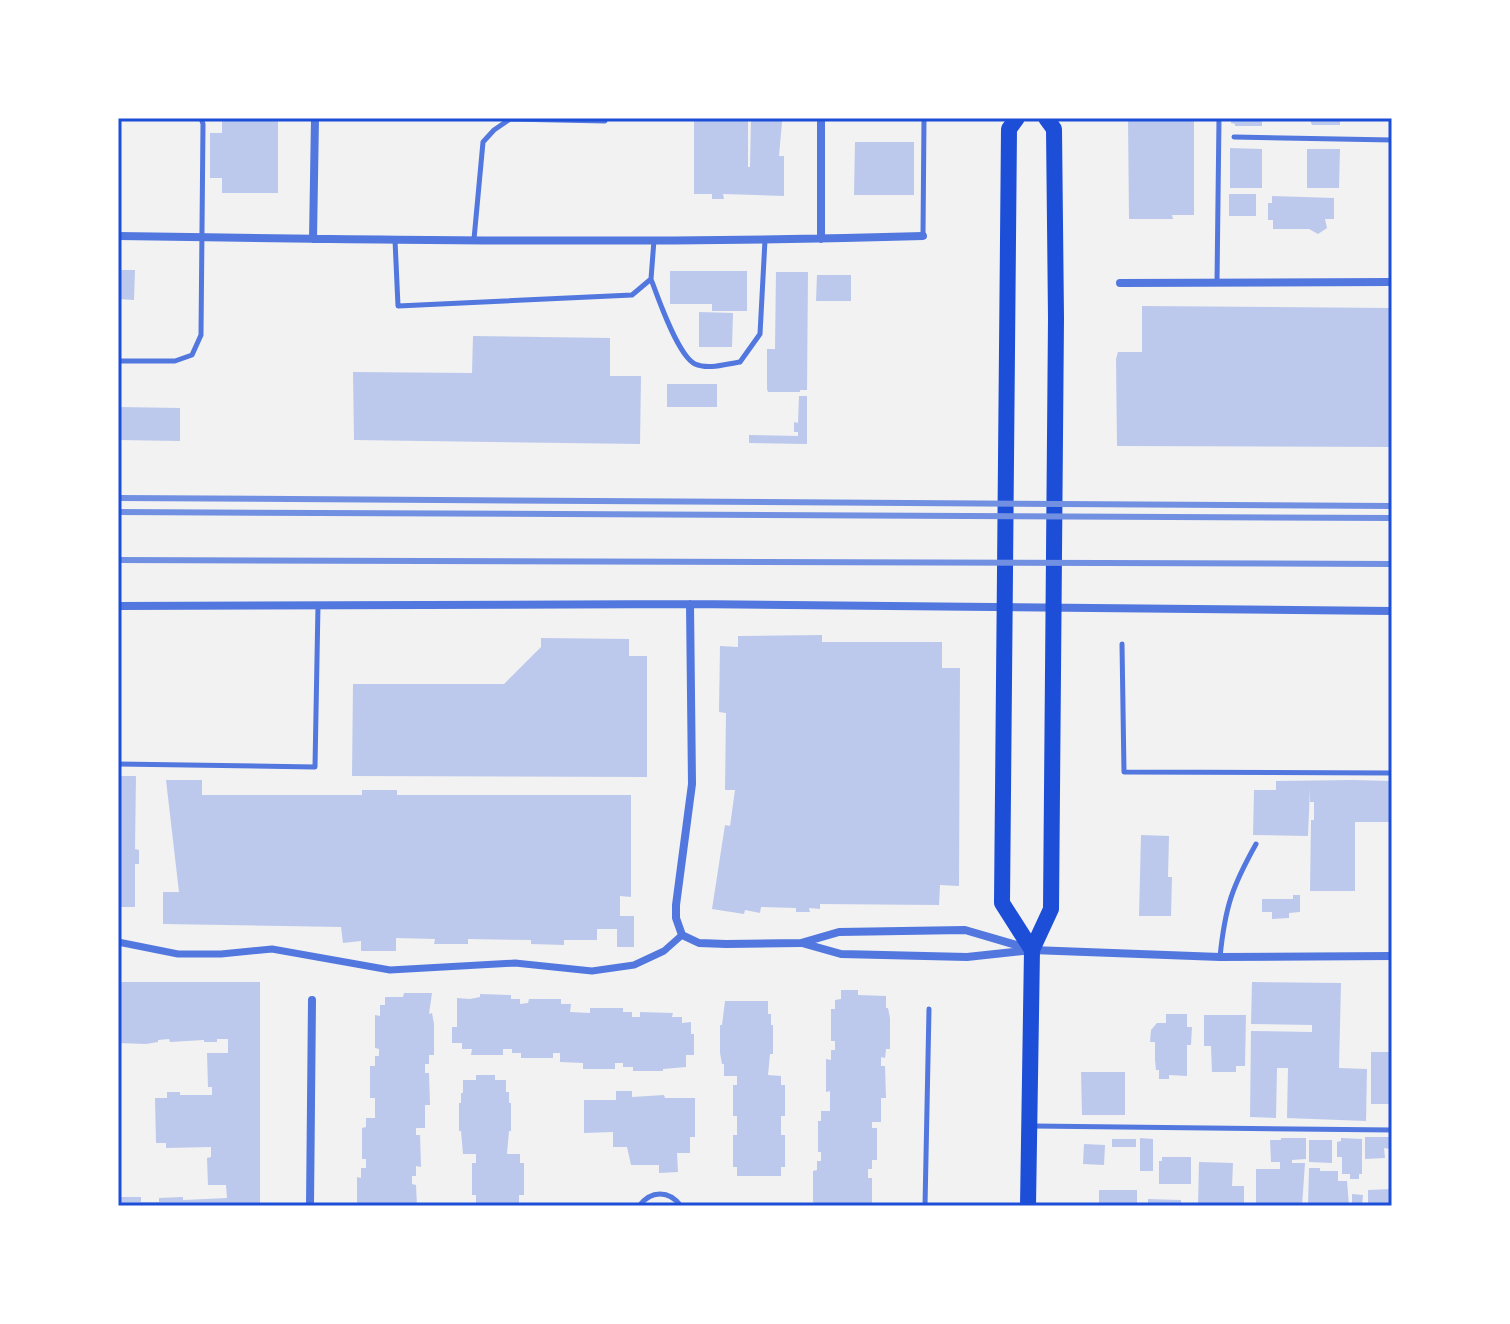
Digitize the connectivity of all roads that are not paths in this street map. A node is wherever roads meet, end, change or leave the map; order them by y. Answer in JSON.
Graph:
{"nodes":[{"id":1,"x":201,"y":118,"type":"edge"},
{"id":2,"x":315,"y":118,"type":"edge"},
{"id":3,"x":821,"y":118,"type":"edge"},
{"id":4,"x":924,"y":118,"type":"edge"},
{"id":5,"x":1017,"y":118,"type":"edge"},
{"id":6,"x":1046,"y":118,"type":"edge"},
{"id":7,"x":1219,"y":118,"type":"edge"},
{"id":8,"x":605,"y":121,"type":"dead end"},
{"id":9,"x":1234,"y":137,"type":"dead end"},
{"id":10,"x":1392,"y":140,"type":"edge"},
{"id":11,"x":118,"y":236,"type":"edge"},
{"id":12,"x":923,"y":236,"type":"joint"},
{"id":13,"x":202,"y":237,"type":"junction"},
{"id":14,"x":313,"y":239,"type":"junction"},
{"id":15,"x":474,"y":239,"type":"junction"},
{"id":16,"x":654,"y":239,"type":"junction"},
{"id":17,"x":765,"y":239,"type":"junction"},
{"id":18,"x":821,"y":239,"type":"junction"},
{"id":19,"x":395,"y":240,"type":"junction"},
{"id":20,"x":651,"y":279,"type":"junction"},
{"id":21,"x":1392,"y":282,"type":"edge"},
{"id":22,"x":1120,"y":283,"type":"dead end"},
{"id":23,"x":1217,"y":283,"type":"junction"},
{"id":24,"x":118,"y":361,"type":"edge"},
{"id":25,"x":690,"y":604,"type":"junction"},
{"id":26,"x":318,"y":605,"type":"junction"},
{"id":27,"x":118,"y":606,"type":"edge"},
{"id":28,"x":1392,"y":611,"type":"edge"},
{"id":29,"x":1122,"y":644,"type":"dead end"},
{"id":30,"x":118,"y":764,"type":"edge"},
{"id":31,"x":1392,"y":773,"type":"edge"},
{"id":32,"x":1256,"y":844,"type":"dead end"},
{"id":33,"x":682,"y":935,"type":"junction"},
{"id":34,"x":118,"y":942,"type":"edge"},
{"id":35,"x":801,"y":943,"type":"junction"},
{"id":36,"x":1032,"y":950,"type":"junction"},
{"id":37,"x":1392,"y":956,"type":"edge"},
{"id":38,"x":1220,"y":957,"type":"junction"},
{"id":39,"x":312,"y":1000,"type":"dead end"},
{"id":40,"x":929,"y":1009,"type":"dead end"},
{"id":41,"x":1029,"y":1126,"type":"junction"},
{"id":42,"x":1392,"y":1130,"type":"edge"},
{"id":43,"x":310,"y":1206,"type":"edge"},
{"id":44,"x":639,"y":1206,"type":"edge"},
{"id":45,"x":681,"y":1206,"type":"edge"},
{"id":46,"x":925,"y":1206,"type":"edge"},
{"id":47,"x":1028,"y":1206,"type":"edge"}],
"edges":[{"from":1,"to":13,"type":"lane"},
{"from":2,"to":14,"type":"street"},
{"from":3,"to":18,"type":"street"},
{"from":4,"to":12,"type":"lane"},
{"from":5,"to":36,"type":"main road"},
{"from":6,"to":36,"type":"main road"},
{"from":7,"to":23,"type":"lane"},
{"from":8,"to":15,"type":"lane"},
{"from":9,"to":10,"type":"lane"},
{"from":11,"to":13,"type":"street"},
{"from":12,"to":18,"type":"street"},
{"from":13,"to":14,"type":"street"},
{"from":13,"to":24,"type":"lane"},
{"from":14,"to":19,"type":"street"},
{"from":15,"to":16,"type":"street"},
{"from":15,"to":19,"type":"street"},
{"from":16,"to":17,"type":"street"},
{"from":16,"to":20,"type":"lane"},
{"from":17,"to":18,"type":"street"},
{"from":17,"to":20,"type":"lane"},
{"from":19,"to":20,"type":"lane"},
{"from":21,"to":23,"type":"street"},
{"from":22,"to":23,"type":"street"},
{"from":25,"to":26,"type":"street"},
{"from":25,"to":28,"type":"street"},
{"from":25,"to":33,"type":"street"},
{"from":26,"to":27,"type":"street"},
{"from":26,"to":30,"type":"lane"},
{"from":29,"to":31,"type":"lane"},
{"from":32,"to":38,"type":"lane"},
{"from":33,"to":34,"type":"street"},
{"from":33,"to":35,"type":"street"},
{"from":35,"to":36,"type":"street"},
{"from":35,"to":36,"type":"street"},
{"from":36,"to":38,"type":"street"},
{"from":36,"to":41,"type":"main road"},
{"from":37,"to":38,"type":"street"},
{"from":39,"to":43,"type":"street"},
{"from":40,"to":46,"type":"lane"},
{"from":41,"to":42,"type":"lane"},
{"from":41,"to":47,"type":"main road"},
{"from":44,"to":45,"type":"lane"}]}
